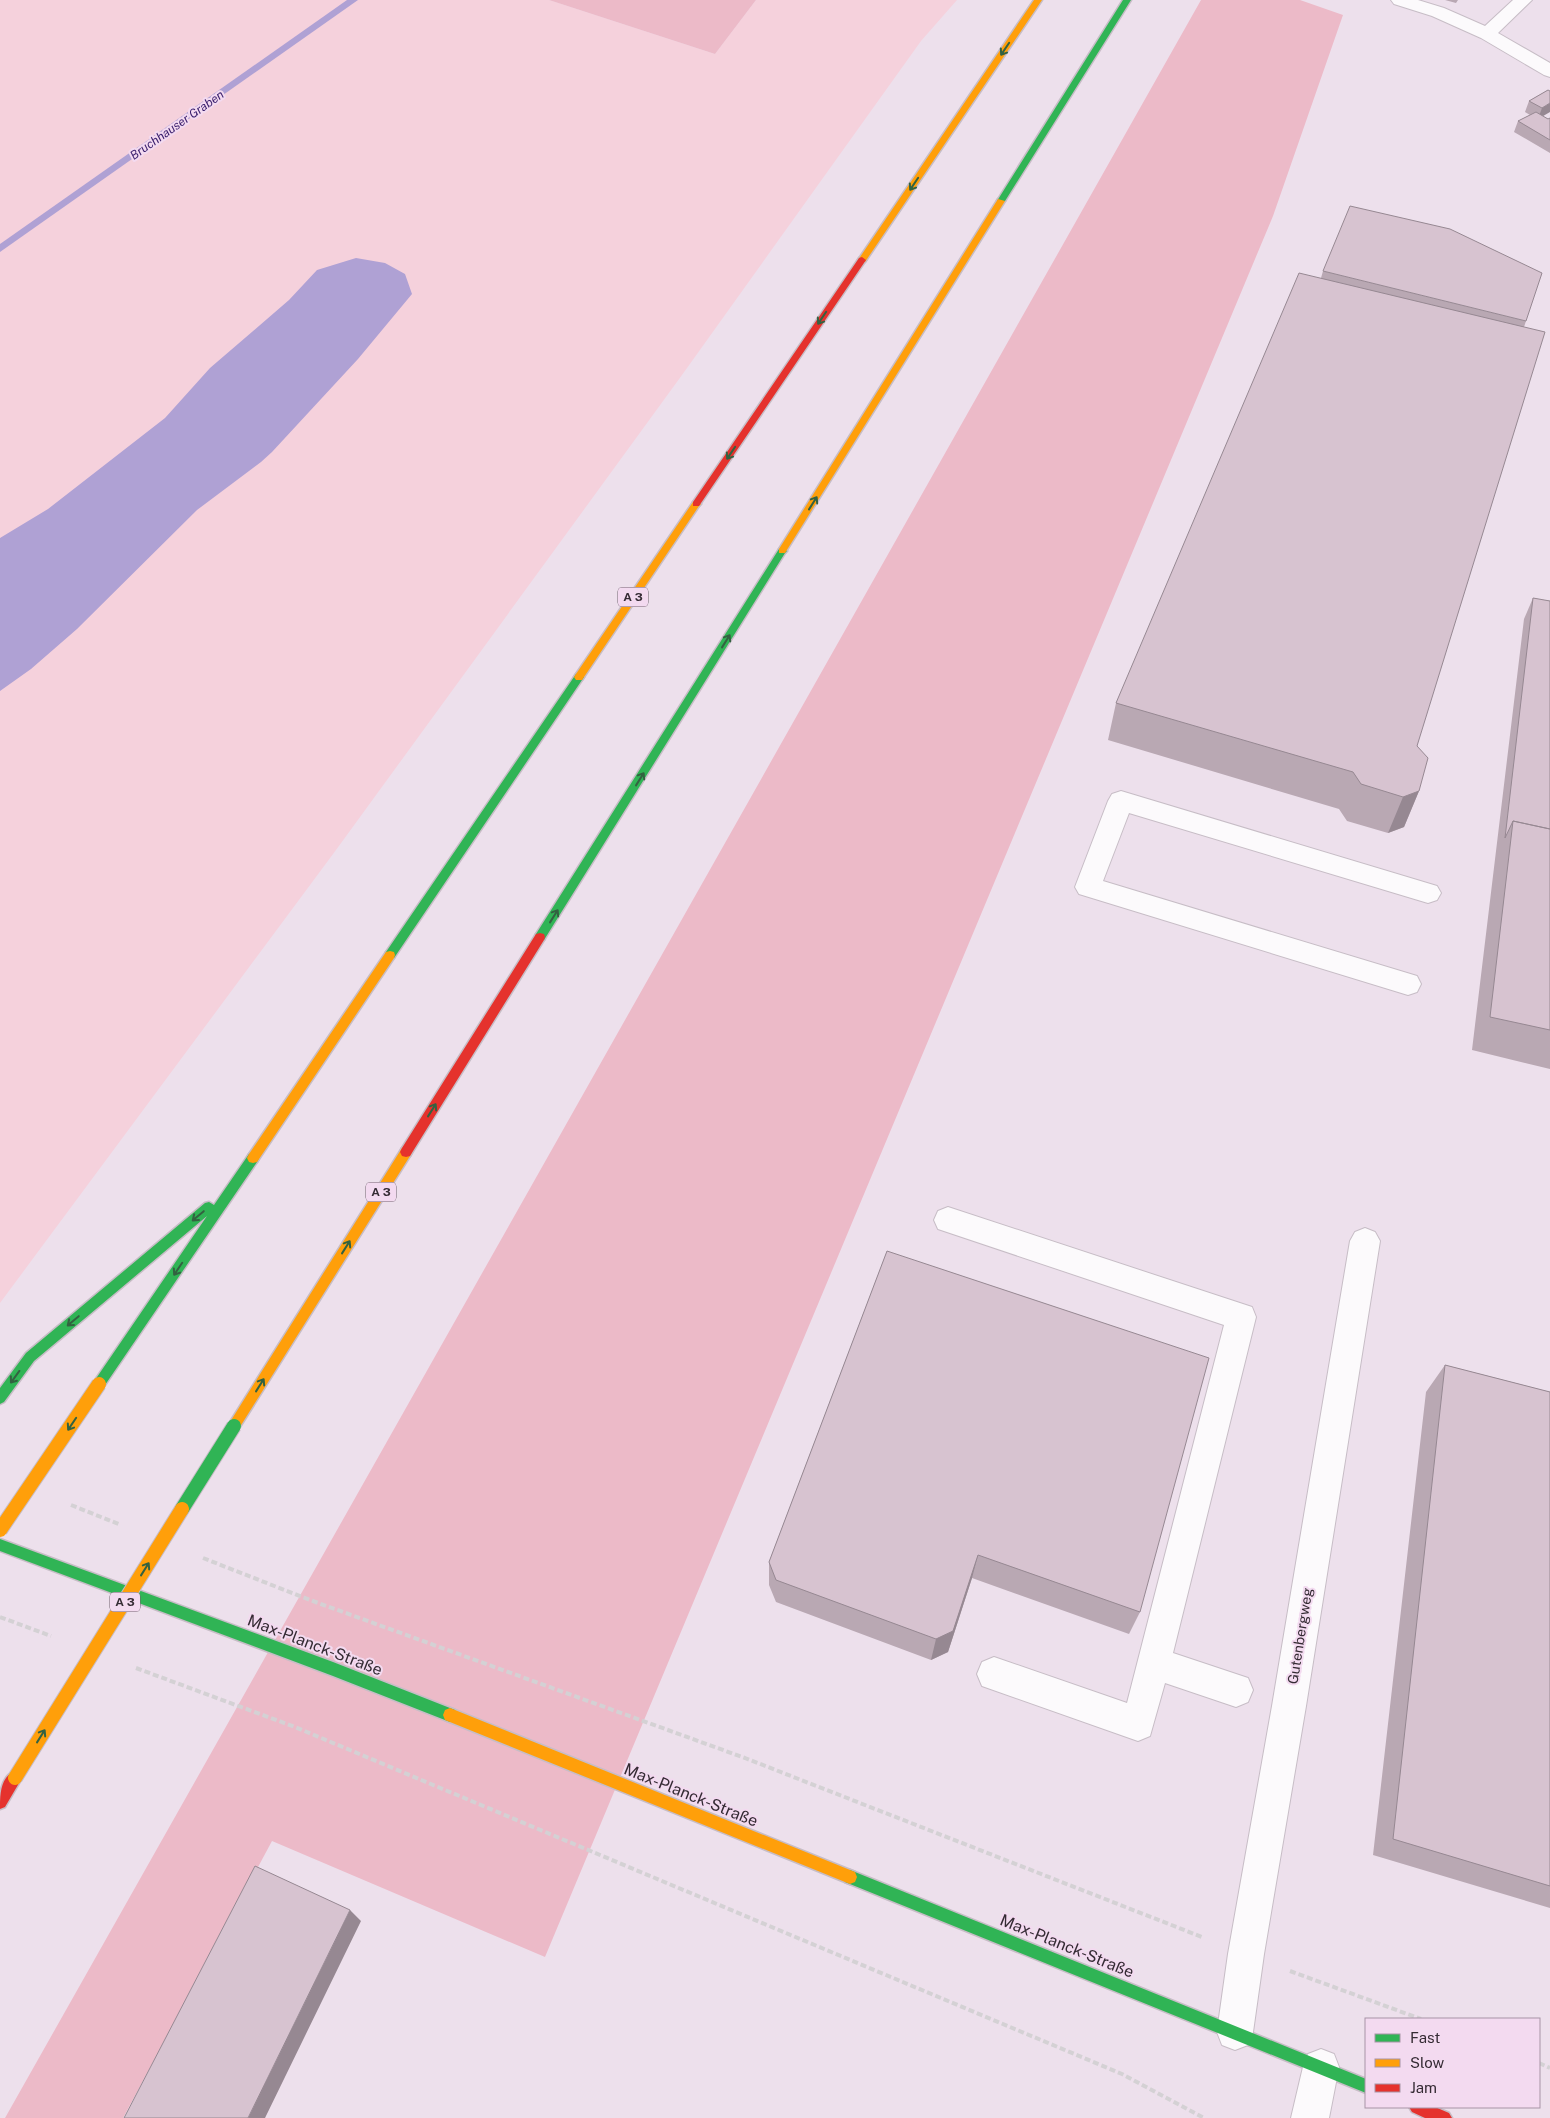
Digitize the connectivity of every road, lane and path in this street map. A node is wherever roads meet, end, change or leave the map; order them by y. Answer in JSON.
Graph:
{"nodes":[{"id":1,"x":1038,"y":0,"type":"edge"},
{"id":2,"x":1128,"y":0,"type":"edge"},
{"id":3,"x":1400,"y":0,"type":"edge"},
{"id":4,"x":1523,"y":0,"type":"edge"},
{"id":5,"x":1487,"y":34,"type":"junction"},
{"id":6,"x":1550,"y":71,"type":"edge"},
{"id":7,"x":1428,"y":893,"type":"dead end"},
{"id":8,"x":1408,"y":984,"type":"dead end"},
{"id":9,"x":235,"y":1185,"type":"junction"},
{"id":10,"x":948,"y":1220,"type":"dead end"},
{"id":11,"x":1365,"y":1241,"type":"dead end"},
{"id":12,"x":0,"y":1398,"type":"edge"},
{"id":13,"x":64,"y":1502,"type":"dead end"},
{"id":14,"x":128,"y":1528,"type":"dead end"},
{"id":15,"x":0,"y":1530,"type":"edge"},
{"id":16,"x":0,"y":1545,"type":"edge"},
{"id":17,"x":201,"y":1557,"type":"dead end"},
{"id":18,"x":0,"y":1617,"type":"edge"},
{"id":19,"x":55,"y":1637,"type":"dead end"},
{"id":20,"x":1154,"y":1663,"type":"junction"},
{"id":21,"x":129,"y":1665,"type":"dead end"},
{"id":22,"x":994,"y":1674,"type":"dead end"},
{"id":23,"x":1236,"y":1690,"type":"dead end"},
{"id":24,"x":0,"y":1802,"type":"edge"},
{"id":25,"x":1246,"y":1954,"type":"junction"},
{"id":26,"x":1417,"y":2018,"type":"edge"},
{"id":27,"x":1236,"y":2032,"type":"junction"},
{"id":28,"x":1321,"y":2067,"type":"junction"},
{"id":29,"x":1365,"y":2086,"type":"edge"},
{"id":30,"x":1419,"y":2108,"type":"edge"},
{"id":31,"x":1204,"y":2118,"type":"edge"},
{"id":32,"x":1310,"y":2118,"type":"edge"},
{"id":33,"x":1444,"y":2118,"type":"edge"}],
"edges":[{"from":1,"to":9,"type":"main road","number":"A 3","one_way":true},
{"from":24,"to":2,"type":"main road","number":"A 3","one_way":true,"bridge":true},
{"from":3,"to":5,"type":"street"},
{"from":4,"to":5,"type":"street"},
{"from":5,"to":6,"type":"street"},
{"from":7,"to":8,"type":"street"},
{"from":9,"to":12,"type":"main road","one_way":true},
{"from":9,"to":15,"type":"main road","number":"A 3","one_way":true,"bridge":true},
{"from":10,"to":20,"type":"street"},
{"from":11,"to":25,"type":"street","name":"Gutenbergweg"},
{"from":13,"to":14,"type":"path"},
{"from":16,"to":27,"type":"main road","name":"Max-Planck-Straße"},
{"from":17,"to":25,"type":"path"},
{"from":18,"to":19,"type":"path"},
{"from":20,"to":22,"type":"street"},
{"from":20,"to":23,"type":"street"},
{"from":21,"to":31,"type":"path"},
{"from":25,"to":26,"type":"path"},
{"from":25,"to":27,"type":"street","name":"Gutenbergweg"},
{"from":27,"to":28,"type":"main road","name":"Max-Planck-Straße"},
{"from":28,"to":29,"type":"main road","name":"Max-Planck-Straße"},
{"from":28,"to":32,"type":"street"},
{"from":30,"to":33,"type":"main road"}]}
